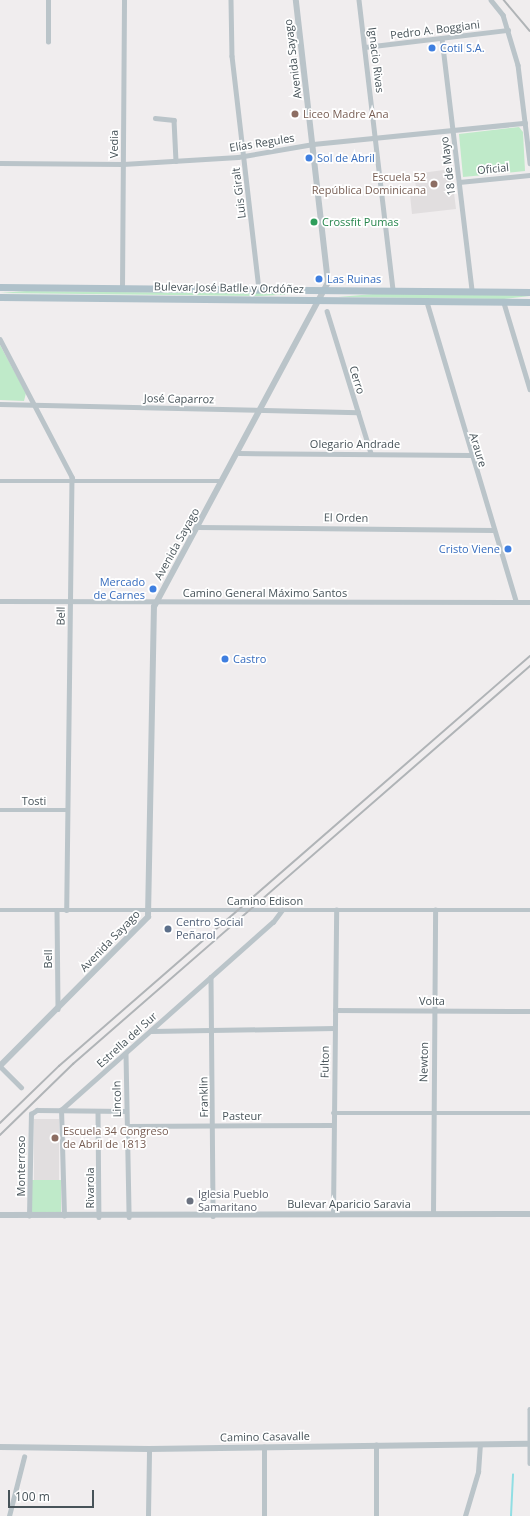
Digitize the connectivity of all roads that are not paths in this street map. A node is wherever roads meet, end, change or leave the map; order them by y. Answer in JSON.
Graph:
{"nodes":[{"id":1,"x":48,"y":0,"type":"edge"},
{"id":2,"x":124,"y":0,"type":"edge"},
{"id":3,"x":232,"y":0,"type":"edge"},
{"id":4,"x":296,"y":0,"type":"edge"},
{"id":5,"x":359,"y":0,"type":"edge"},
{"id":6,"x":491,"y":0,"type":"edge"},
{"id":7,"x":508,"y":30,"type":"junction"},
{"id":8,"x":442,"y":38,"type":"junction"},
{"id":9,"x":48,"y":42,"type":"dead end"},
{"id":10,"x":365,"y":47,"type":"junction"},
{"id":11,"x":155,"y":118,"type":"dead end"},
{"id":12,"x":525,"y":123,"type":"junction"},
{"id":13,"x":452,"y":130,"type":"junction"},
{"id":14,"x":376,"y":138,"type":"junction"},
{"id":15,"x":313,"y":144,"type":"junction"},
{"id":16,"x":243,"y":154,"type":"junction"},
{"id":17,"x":176,"y":161,"type":"junction"},
{"id":18,"x":0,"y":163,"type":"edge"},
{"id":19,"x":530,"y":163,"type":"edge"},
{"id":20,"x":123,"y":164,"type":"junction"},
{"id":21,"x":530,"y":175,"type":"edge"},
{"id":22,"x":459,"y":182,"type":"junction"},
{"id":23,"x":0,"y":287,"type":"edge"},
{"id":24,"x":122,"y":289,"type":"junction"},
{"id":25,"x":259,"y":289,"type":"junction"},
{"id":26,"x":326,"y":289,"type":"junction"},
{"id":27,"x":393,"y":289,"type":"junction"},
{"id":28,"x":472,"y":291,"type":"junction"},
{"id":29,"x":530,"y":292,"type":"edge"},
{"id":30,"x":0,"y":297,"type":"edge"},
{"id":31,"x":321,"y":300,"type":"junction"},
{"id":32,"x":427,"y":302,"type":"junction"},
{"id":33,"x":530,"y":302,"type":"edge"},
{"id":34,"x":504,"y":303,"type":"junction"},
{"id":35,"x":327,"y":311,"type":"dead end"},
{"id":36,"x":0,"y":339,"type":"edge"},
{"id":37,"x":530,"y":389,"type":"edge"},
{"id":38,"x":0,"y":404,"type":"edge"},
{"id":39,"x":35,"y":405,"type":"junction"},
{"id":40,"x":261,"y":410,"type":"junction"},
{"id":41,"x":358,"y":412,"type":"junction"},
{"id":42,"x":239,"y":453,"type":"junction"},
{"id":43,"x":371,"y":453,"type":"junction"},
{"id":44,"x":470,"y":454,"type":"junction"},
{"id":45,"x":0,"y":481,"type":"edge"},
{"id":46,"x":72,"y":481,"type":"junction"},
{"id":47,"x":222,"y":481,"type":"junction"},
{"id":48,"x":198,"y":527,"type":"junction"},
{"id":49,"x":493,"y":530,"type":"junction"},
{"id":50,"x":0,"y":601,"type":"edge"},
{"id":51,"x":516,"y":601,"type":"junction"},
{"id":52,"x":70,"y":602,"type":"junction"},
{"id":53,"x":530,"y":602,"type":"edge"},
{"id":54,"x":156,"y":603,"type":"junction"},
{"id":55,"x":0,"y":810,"type":"edge"},
{"id":56,"x":68,"y":810,"type":"junction"},
{"id":57,"x":0,"y":910,"type":"edge"},
{"id":58,"x":58,"y":910,"type":"junction"},
{"id":59,"x":67,"y":910,"type":"junction"},
{"id":60,"x":150,"y":910,"type":"junction"},
{"id":61,"x":282,"y":910,"type":"junction"},
{"id":62,"x":336,"y":910,"type":"junction"},
{"id":63,"x":435,"y":910,"type":"junction"},
{"id":64,"x":530,"y":910,"type":"edge"},
{"id":65,"x":210,"y":977,"type":"junction"},
{"id":66,"x":58,"y":1009,"type":"junction"},
{"id":67,"x":335,"y":1010,"type":"junction"},
{"id":68,"x":434,"y":1010,"type":"junction"},
{"id":69,"x":530,"y":1011,"type":"edge"},
{"id":70,"x":334,"y":1028,"type":"junction"},
{"id":71,"x":151,"y":1031,"type":"junction"},
{"id":72,"x":212,"y":1031,"type":"junction"},
{"id":73,"x":126,"y":1054,"type":"junction"},
{"id":74,"x":0,"y":1066,"type":"edge"},
{"id":75,"x":21,"y":1087,"type":"dead end"},
{"id":76,"x":62,"y":1110,"type":"junction"},
{"id":77,"x":98,"y":1111,"type":"junction"},
{"id":78,"x":126,"y":1111,"type":"junction"},
{"id":79,"x":333,"y":1113,"type":"junction"},
{"id":80,"x":432,"y":1113,"type":"junction"},
{"id":81,"x":530,"y":1113,"type":"edge"},
{"id":82,"x":213,"y":1125,"type":"junction"},
{"id":83,"x":333,"y":1125,"type":"junction"},
{"id":84,"x":127,"y":1126,"type":"junction"},
{"id":85,"x":333,"y":1214,"type":"junction"},
{"id":86,"x":433,"y":1214,"type":"junction"},
{"id":87,"x":530,"y":1214,"type":"edge"},
{"id":88,"x":0,"y":1215,"type":"edge"},
{"id":89,"x":29,"y":1216,"type":"junction"},
{"id":90,"x":64,"y":1216,"type":"junction"},
{"id":91,"x":99,"y":1216,"type":"junction"},
{"id":92,"x":213,"y":1216,"type":"junction"},
{"id":93,"x":129,"y":1217,"type":"junction"},
{"id":94,"x":530,"y":1410,"type":"edge"},
{"id":95,"x":530,"y":1444,"type":"edge"},
{"id":96,"x":480,"y":1445,"type":"junction"},
{"id":97,"x":376,"y":1446,"type":"junction"},
{"id":98,"x":0,"y":1447,"type":"edge"},
{"id":99,"x":264,"y":1447,"type":"junction"},
{"id":100,"x":149,"y":1449,"type":"junction"},
{"id":101,"x":24,"y":1457,"type":"dead end"},
{"id":102,"x":530,"y":1463,"type":"edge"},
{"id":103,"x":9,"y":1516,"type":"edge"},
{"id":104,"x":148,"y":1516,"type":"edge"},
{"id":105,"x":264,"y":1516,"type":"edge"},
{"id":106,"x":376,"y":1516,"type":"edge"},
{"id":107,"x":466,"y":1516,"type":"edge"}],
"edges":[{"from":1,"to":9,"type":"street"},
{"from":2,"to":20,"type":"street","name":"Vedia"},
{"from":3,"to":16,"type":"street","name":"Luis Giralt"},
{"from":4,"to":15,"type":"street","name":"Avenida Sayago"},
{"from":5,"to":10,"type":"street","name":"Ignacio Rivas"},
{"from":6,"to":7,"type":"street"},
{"from":7,"to":8,"type":"street","name":"Pedro A. Boggiani"},
{"from":7,"to":12,"type":"street"},
{"from":8,"to":10,"type":"street","name":"Pedro A. Boggiani"},
{"from":8,"to":13,"type":"street","name":"18 de Mayo"},
{"from":10,"to":14,"type":"street","name":"Ignacio Rivas"},
{"from":11,"to":17,"type":"street"},
{"from":12,"to":13,"type":"street","name":"Elías Regules"},
{"from":12,"to":19,"type":"street"},
{"from":13,"to":14,"type":"street","name":"Elías Regules"},
{"from":13,"to":22,"type":"street","name":"18 de Mayo"},
{"from":14,"to":15,"type":"street","name":"Elías Regules"},
{"from":14,"to":27,"type":"street","name":"Ignacio Rivas"},
{"from":15,"to":16,"type":"street","name":"Elías Regules"},
{"from":15,"to":26,"type":"street","name":"Avenida Sayago"},
{"from":16,"to":17,"type":"street","name":"Elías Regules"},
{"from":16,"to":25,"type":"street","name":"Luis Giralt"},
{"from":17,"to":20,"type":"street","name":"Elías Regules"},
{"from":18,"to":20,"type":"street","name":"Elías Regules"},
{"from":20,"to":24,"type":"street","name":"Vedia"},
{"from":21,"to":22,"type":"street","name":"Oficial"},
{"from":22,"to":28,"type":"street","name":"18 de Mayo"},
{"from":23,"to":24,"type":"main road","name":"Bulevar José Batlle y Ordóñez"},
{"from":24,"to":25,"type":"main road","name":"Bulevar José Batlle y Ordóñez"},
{"from":25,"to":26,"type":"main road","name":"Bulevar José Batlle y Ordóñez"},
{"from":26,"to":27,"type":"main road","name":"Bulevar José Batlle y Ordóñez"},
{"from":26,"to":31,"type":"street","name":"Avenida Sayago"},
{"from":27,"to":28,"type":"main road","name":"Bulevar José Batlle y Ordóñez"},
{"from":28,"to":29,"type":"main road","name":"Bulevar José Batlle y Ordóñez"},
{"from":30,"to":31,"type":"main road","name":"Bulevar José Batlle y Ordóñez"},
{"from":31,"to":32,"type":"main road","name":"Bulevar José Batlle y Ordóñez"},
{"from":31,"to":40,"type":"street","name":"Avenida Sayago"},
{"from":32,"to":34,"type":"main road","name":"Bulevar José Batlle y Ordóñez"},
{"from":32,"to":44,"type":"street","name":"Araure"},
{"from":33,"to":34,"type":"main road","name":"Bulevar José Batlle y Ordóñez"},
{"from":34,"to":37,"type":"street"},
{"from":35,"to":41,"type":"street","name":"Cerro"},
{"from":36,"to":39,"type":"street","name":"Bell"},
{"from":38,"to":39,"type":"street","name":"José Caparroz"},
{"from":39,"to":40,"type":"street","name":"José Caparroz"},
{"from":39,"to":46,"type":"street","name":"Bell"},
{"from":40,"to":41,"type":"street","name":"José Caparroz"},
{"from":40,"to":42,"type":"street","name":"Avenida Sayago"},
{"from":41,"to":43,"type":"street","name":"Cerro"},
{"from":42,"to":43,"type":"street","name":"Olegario Andrade"},
{"from":42,"to":47,"type":"street","name":"Avenida Sayago"},
{"from":43,"to":44,"type":"street","name":"Olegario Andrade"},
{"from":44,"to":49,"type":"street","name":"Araure"},
{"from":45,"to":46,"type":"street"},
{"from":46,"to":47,"type":"street"},
{"from":46,"to":52,"type":"street","name":"Bell"},
{"from":47,"to":48,"type":"street","name":"Avenida Sayago"},
{"from":48,"to":49,"type":"street","name":"El Orden"},
{"from":48,"to":54,"type":"street","name":"Avenida Sayago"},
{"from":49,"to":51,"type":"street","name":"Araure"},
{"from":50,"to":52,"type":"street","name":"Camino General Máximo Santos"},
{"from":51,"to":53,"type":"street","name":"Camino General Máximo Santos"},
{"from":51,"to":54,"type":"street","name":"Camino General Máximo Santos"},
{"from":52,"to":54,"type":"street","name":"Camino General Máximo Santos"},
{"from":52,"to":56,"type":"street","name":"Bell"},
{"from":54,"to":60,"type":"street","name":"Avenida Sayago"},
{"from":55,"to":56,"type":"street","name":"Tosti"},
{"from":56,"to":59,"type":"street","name":"Bell"},
{"from":57,"to":58,"type":"street","name":"Camino Edison"},
{"from":58,"to":59,"type":"street","name":"Camino Edison"},
{"from":58,"to":66,"type":"street","name":"Bell"},
{"from":59,"to":60,"type":"street","name":"Camino Edison"},
{"from":60,"to":61,"type":"street","name":"Camino Edison"},
{"from":60,"to":66,"type":"street","name":"Avenida Sayago"},
{"from":61,"to":62,"type":"street","name":"Camino Edison"},
{"from":61,"to":65,"type":"street","name":"Estrella del Sur"},
{"from":62,"to":63,"type":"street","name":"Camino Edison"},
{"from":62,"to":67,"type":"street","name":"Fulton"},
{"from":63,"to":64,"type":"street","name":"Camino Edison"},
{"from":63,"to":68,"type":"street","name":"Newton"},
{"from":65,"to":71,"type":"street","name":"Estrella del Sur"},
{"from":65,"to":72,"type":"street","name":"Franklin"},
{"from":66,"to":74,"type":"street","name":"Avenida Sayago"},
{"from":67,"to":68,"type":"street","name":"Volta"},
{"from":67,"to":70,"type":"street","name":"Fulton"},
{"from":68,"to":69,"type":"street","name":"Volta"},
{"from":68,"to":80,"type":"street","name":"Newton"},
{"from":70,"to":72,"type":"street"},
{"from":70,"to":79,"type":"street","name":"Fulton"},
{"from":71,"to":72,"type":"street"},
{"from":71,"to":73,"type":"street","name":"Estrella del Sur"},
{"from":72,"to":82,"type":"street","name":"Franklin"},
{"from":73,"to":76,"type":"street","name":"Estrella del Sur"},
{"from":73,"to":78,"type":"street","name":"Lincoln"},
{"from":74,"to":75,"type":"street"},
{"from":76,"to":77,"type":"street"},
{"from":76,"to":89,"type":"street","name":"Monterroso"},
{"from":76,"to":90,"type":"street"},
{"from":77,"to":78,"type":"street"},
{"from":77,"to":91,"type":"street","name":"Rivarola"},
{"from":78,"to":84,"type":"street","name":"Lincoln"},
{"from":79,"to":80,"type":"street"},
{"from":79,"to":83,"type":"street","name":"Fulton"},
{"from":80,"to":81,"type":"street"},
{"from":80,"to":86,"type":"street","name":"Newton"},
{"from":82,"to":83,"type":"street","name":"Pasteur"},
{"from":82,"to":84,"type":"street","name":"Pasteur"},
{"from":82,"to":92,"type":"street","name":"Franklin"},
{"from":83,"to":85,"type":"street","name":"Fulton"},
{"from":84,"to":93,"type":"street","name":"Lincoln"},
{"from":85,"to":86,"type":"street","name":"Bulevar Aparicio Saravia"},
{"from":85,"to":92,"type":"street","name":"Bulevar Aparicio Saravia"},
{"from":86,"to":87,"type":"street","name":"Bulevar Aparicio Saravia"},
{"from":88,"to":89,"type":"street","name":"Bulevar Aparicio Saravia"},
{"from":89,"to":90,"type":"street","name":"Bulevar Aparicio Saravia"},
{"from":90,"to":91,"type":"street","name":"Bulevar Aparicio Saravia"},
{"from":91,"to":93,"type":"street","name":"Bulevar Aparicio Saravia"},
{"from":92,"to":93,"type":"street","name":"Bulevar Aparicio Saravia"},
{"from":94,"to":95,"type":"street"},
{"from":95,"to":96,"type":"street","name":"Camino Casavalle"},
{"from":95,"to":102,"type":"street"},
{"from":96,"to":97,"type":"street","name":"Camino Casavalle"},
{"from":96,"to":107,"type":"street"},
{"from":97,"to":99,"type":"street","name":"Camino Casavalle"},
{"from":97,"to":106,"type":"street"},
{"from":98,"to":100,"type":"street","name":"Camino Casavalle"},
{"from":99,"to":100,"type":"street","name":"Camino Casavalle"},
{"from":99,"to":105,"type":"street"},
{"from":100,"to":104,"type":"street"},
{"from":101,"to":103,"type":"street"}]}
